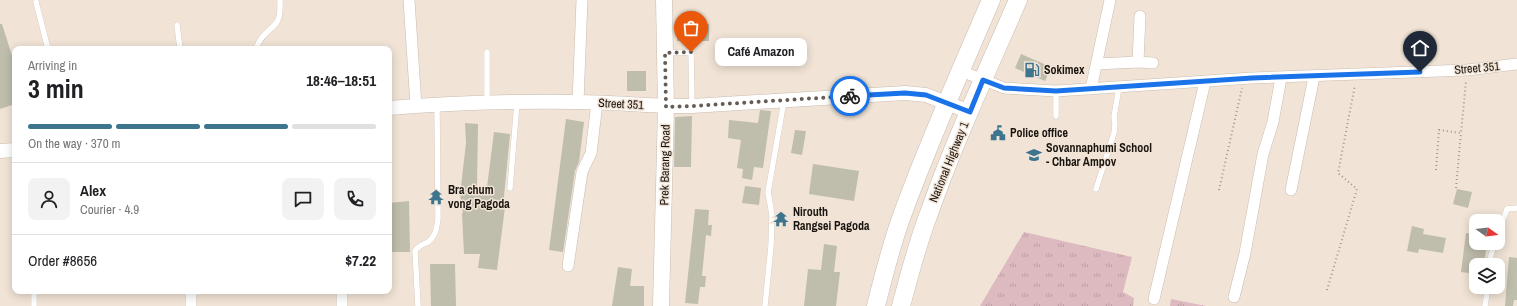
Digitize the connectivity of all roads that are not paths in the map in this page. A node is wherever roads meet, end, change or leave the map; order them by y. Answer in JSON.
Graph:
{"nodes":[{"id":1,"x":280,"y":0,"type":"edge"},
{"id":2,"x":409,"y":0,"type":"edge"},
{"id":3,"x":582,"y":0,"type":"edge"},
{"id":4,"x":664,"y":0,"type":"edge"},
{"id":5,"x":991,"y":0,"type":"edge"},
{"id":6,"x":1018,"y":0,"type":"edge"},
{"id":7,"x":1110,"y":0,"type":"edge"},
{"id":8,"x":36,"y":2,"type":"dead end"},
{"id":9,"x":1140,"y":16,"type":"dead end"},
{"id":10,"x":177,"y":25,"type":"dead end"},
{"id":11,"x":47,"y":46,"type":"edge"},
{"id":12,"x":180,"y":46,"type":"edge"},
{"id":13,"x":257,"y":46,"type":"edge"},
{"id":14,"x":487,"y":52,"type":"dead end"},
{"id":15,"x":665,"y":53,"type":"junction"},
{"id":16,"x":1138,"y":62,"type":"junction"},
{"id":17,"x":1153,"y":63,"type":"dead end"},
{"id":18,"x":1097,"y":64,"type":"junction"},
{"id":19,"x":1517,"y":64,"type":"edge"},
{"id":20,"x":961,"y":71,"type":"junction"},
{"id":21,"x":1314,"y":76,"type":"junction"},
{"id":22,"x":1281,"y":78,"type":"junction"},
{"id":23,"x":983,"y":80,"type":"junction"},
{"id":24,"x":1205,"y":82,"type":"junction"},
{"id":25,"x":1119,"y":88,"type":"junction"},
{"id":26,"x":1091,"y":89,"type":"junction"},
{"id":27,"x":1056,"y":91,"type":"junction"},
{"id":28,"x":784,"y":101,"type":"junction"},
{"id":29,"x":517,"y":102,"type":"junction"},
{"id":30,"x":578,"y":102,"type":"junction"},
{"id":31,"x":947,"y":102,"type":"junction"},
{"id":32,"x":487,"y":103,"type":"junction"},
{"id":33,"x":597,"y":103,"type":"junction"},
{"id":34,"x":437,"y":104,"type":"junction"},
{"id":35,"x":416,"y":106,"type":"junction"},
{"id":36,"x":692,"y":106,"type":"junction"},
{"id":37,"x":666,"y":107,"type":"junction"},
{"id":38,"x":392,"y":108,"type":"edge"},
{"id":39,"x":970,"y":112,"type":"junction"},
{"id":40,"x":1056,"y":116,"type":"dead end"},
{"id":41,"x":12,"y":150,"type":"edge"},
{"id":42,"x":0,"y":151,"type":"edge"},
{"id":43,"x":510,"y":188,"type":"dead end"},
{"id":44,"x":1096,"y":189,"type":"dead end"},
{"id":45,"x":1292,"y":190,"type":"dead end"},
{"id":46,"x":1517,"y":208,"type":"edge"},
{"id":47,"x":1505,"y":214,"type":"edge"},
{"id":48,"x":568,"y":266,"type":"dead end"},
{"id":49,"x":34,"y":294,"type":"edge"},
{"id":50,"x":191,"y":294,"type":"edge"},
{"id":51,"x":342,"y":294,"type":"edge"},
{"id":52,"x":1487,"y":294,"type":"edge"},
{"id":53,"x":1234,"y":297,"type":"dead end"},
{"id":54,"x":1154,"y":299,"type":"dead end"},
{"id":55,"x":34,"y":306,"type":"edge"},
{"id":56,"x":191,"y":306,"type":"edge"},
{"id":57,"x":342,"y":306,"type":"edge"},
{"id":58,"x":418,"y":306,"type":"edge"},
{"id":59,"x":661,"y":306,"type":"edge"},
{"id":60,"x":765,"y":306,"type":"edge"},
{"id":61,"x":876,"y":306,"type":"edge"},
{"id":62,"x":901,"y":306,"type":"edge"},
{"id":63,"x":1485,"y":306,"type":"edge"}],
"edges":[{"from":1,"to":13,"type":"lane"},
{"from":2,"to":35,"type":"street"},
{"from":3,"to":30,"type":"street"},
{"from":4,"to":15,"type":"main road","name":"Prek Barang Road"},
{"from":5,"to":20,"type":"highway","name":"National Highway 1"},
{"from":6,"to":23,"type":"highway","name":"National Highway 1"},
{"from":7,"to":18,"type":"street"},
{"from":8,"to":11,"type":"lane"},
{"from":9,"to":16,"type":"street"},
{"from":10,"to":12,"type":"lane"},
{"from":14,"to":32,"type":"lane"},
{"from":15,"to":36,"type":"lane"},
{"from":15,"to":37,"type":"main road","name":"Prek Barang Road"},
{"from":16,"to":17,"type":"street"},
{"from":16,"to":18,"type":"street"},
{"from":18,"to":26,"type":"street"},
{"from":19,"to":21,"type":"street","name":"Street 351"},
{"from":20,"to":23,"type":"street","name":"Street 351"},
{"from":20,"to":31,"type":"highway","name":"National Highway 1"},
{"from":21,"to":22,"type":"street","name":"Street 351"},
{"from":21,"to":45,"type":"street"},
{"from":22,"to":24,"type":"street","name":"Street 351"},
{"from":22,"to":53,"type":"street"},
{"from":23,"to":27,"type":"street","name":"Street 351"},
{"from":23,"to":39,"type":"highway","name":"National Highway 1"},
{"from":24,"to":25,"type":"street","name":"Street 351"},
{"from":24,"to":54,"type":"street"},
{"from":25,"to":26,"type":"street","name":"Street 351"},
{"from":25,"to":44,"type":"lane"},
{"from":26,"to":27,"type":"street","name":"Street 351"},
{"from":27,"to":40,"type":"lane"},
{"from":28,"to":31,"type":"street","name":"Street 351"},
{"from":28,"to":36,"type":"street","name":"Street 351"},
{"from":28,"to":60,"type":"lane"},
{"from":29,"to":30,"type":"street","name":"Street 351"},
{"from":29,"to":32,"type":"street","name":"Street 351"},
{"from":29,"to":43,"type":"lane"},
{"from":30,"to":33,"type":"street","name":"Street 351"},
{"from":31,"to":39,"type":"street","name":"Street 351"},
{"from":31,"to":61,"type":"highway","name":"National Highway 1"},
{"from":32,"to":34,"type":"street","name":"Street 351"},
{"from":33,"to":37,"type":"street","name":"Street 351"},
{"from":33,"to":48,"type":"street"},
{"from":34,"to":35,"type":"street","name":"Street 351"},
{"from":34,"to":58,"type":"lane"},
{"from":35,"to":38,"type":"street","name":"Street 351"},
{"from":36,"to":37,"type":"street","name":"Street 351"},
{"from":37,"to":59,"type":"main road","name":"Prek Barang Road"},
{"from":39,"to":62,"type":"highway","name":"National Highway 1"},
{"from":41,"to":42,"type":"street"},
{"from":46,"to":47,"type":"lane"},
{"from":49,"to":55,"type":"lane"},
{"from":50,"to":56,"type":"street"},
{"from":51,"to":57,"type":"street"},
{"from":52,"to":63,"type":"lane"}]}
